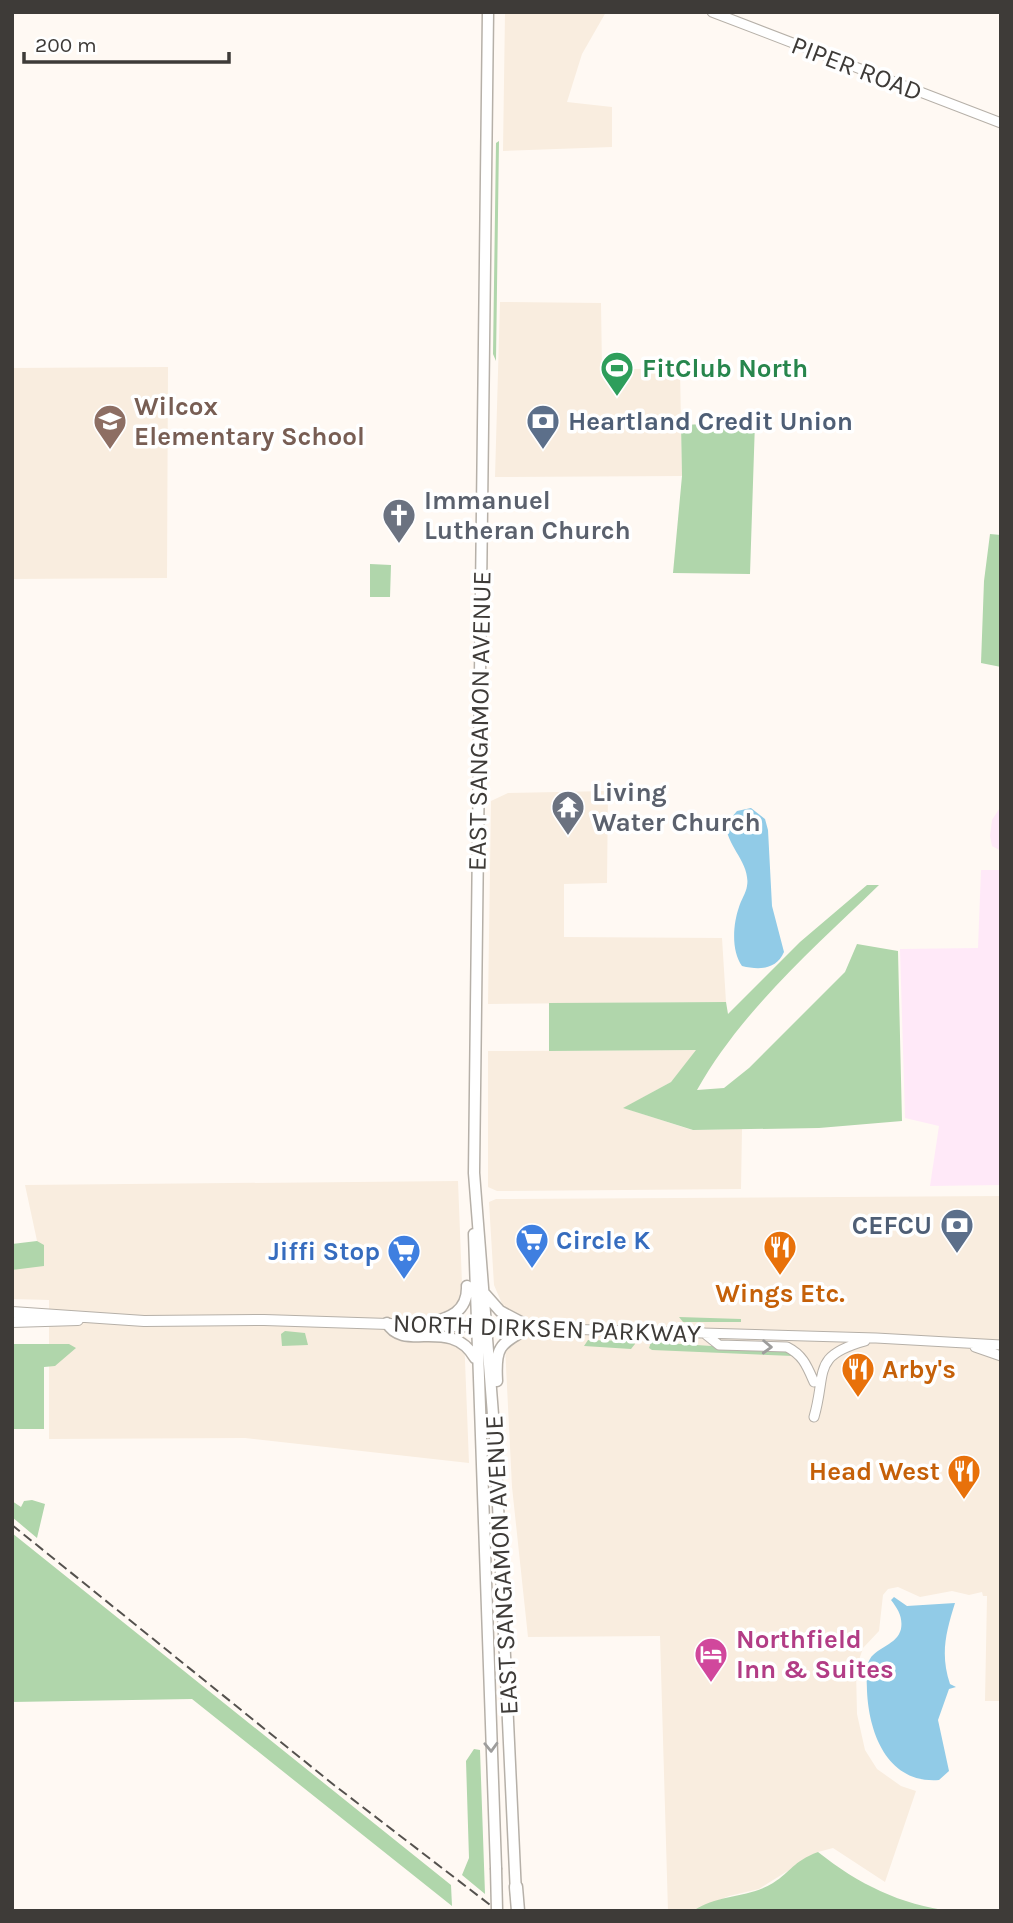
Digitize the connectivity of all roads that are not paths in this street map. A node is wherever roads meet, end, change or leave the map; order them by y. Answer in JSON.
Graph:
{"nodes":[{"id":1,"x":488,"y":12,"type":"edge"},
{"id":2,"x":712,"y":12,"type":"edge"},
{"id":3,"x":1001,"y":123,"type":"edge"},
{"id":4,"x":476,"y":1220,"type":"junction"},
{"id":5,"x":472,"y":1247,"type":"junction"},
{"id":6,"x":485,"y":1294,"type":"junction"},
{"id":7,"x":12,"y":1311,"type":"edge"},
{"id":8,"x":93,"y":1319,"type":"junction"},
{"id":9,"x":12,"y":1322,"type":"edge"},
{"id":10,"x":387,"y":1323,"type":"junction"},
{"id":11,"x":425,"y":1325,"type":"junction"},
{"id":12,"x":481,"y":1327,"type":"junction"},
{"id":13,"x":531,"y":1329,"type":"junction"},
{"id":14,"x":704,"y":1333,"type":"junction"},
{"id":15,"x":877,"y":1338,"type":"junction"},
{"id":16,"x":970,"y":1344,"type":"junction"},
{"id":17,"x":1001,"y":1345,"type":"edge"},
{"id":18,"x":1001,"y":1356,"type":"edge"},
{"id":19,"x":476,"y":1361,"type":"junction"},
{"id":20,"x":814,"y":1382,"type":"dead end"},
{"id":21,"x":814,"y":1417,"type":"dead end"},
{"id":22,"x":495,"y":1440,"type":"junction"},
{"id":23,"x":515,"y":1885,"type":"joint"},
{"id":24,"x":497,"y":1911,"type":"edge"},
{"id":25,"x":517,"y":1911,"type":"edge"}],
"edges":[{"from":1,"to":4,"type":"main road","name":"EAST SANGAMON AVENUE"},
{"from":2,"to":3,"type":"street","name":"PIPER ROAD"},
{"from":4,"to":5,"type":"main road","name":"EAST SANGAMON AVENUE"},
{"from":4,"to":6,"type":"main road","name":"EAST SANGAMON AVENUE"},
{"from":5,"to":11,"type":"main road"},
{"from":5,"to":12,"type":"main road","name":"EAST SANGAMON AVENUE"},
{"from":6,"to":12,"type":"main road","name":"EAST SANGAMON AVENUE"},
{"from":6,"to":13,"type":"main road"},
{"from":7,"to":8,"type":"main road","name":"NORTH DIRKSEN PARKWAY"},
{"from":8,"to":9,"type":"main road","name":"NORTH DIRKSEN PARKWAY"},
{"from":8,"to":10,"type":"main road","name":"NORTH DIRKSEN PARKWAY"},
{"from":10,"to":11,"type":"main road","name":"NORTH DIRKSEN PARKWAY"},
{"from":10,"to":19,"type":"main road"},
{"from":11,"to":12,"type":"main road","name":"NORTH DIRKSEN PARKWAY"},
{"from":12,"to":13,"type":"street","name":"NORTH DIRKSEN PARKWAY"},
{"from":12,"to":19,"type":"main road","name":"EAST SANGAMON AVENUE"},
{"from":12,"to":22,"type":"main road","name":"EAST SANGAMON AVENUE"},
{"from":13,"to":14,"type":"street","name":"NORTH DIRKSEN PARKWAY"},
{"from":13,"to":22,"type":"main road"},
{"from":14,"to":15,"type":"street","name":"NORTH DIRKSEN PARKWAY"},
{"from":14,"to":20,"type":"street","one_way":true},
{"from":15,"to":16,"type":"street","name":"NORTH DIRKSEN PARKWAY"},
{"from":15,"to":21,"type":"street"},
{"from":16,"to":17,"type":"street","name":"NORTH DIRKSEN PARKWAY"},
{"from":16,"to":18,"type":"street"},
{"from":19,"to":24,"type":"main road","name":"EAST SANGAMON AVENUE","one_way":true,"bridge":true},
{"from":22,"to":23,"type":"main road","name":"EAST SANGAMON AVENUE"},
{"from":23,"to":25,"type":"highway"}]}
